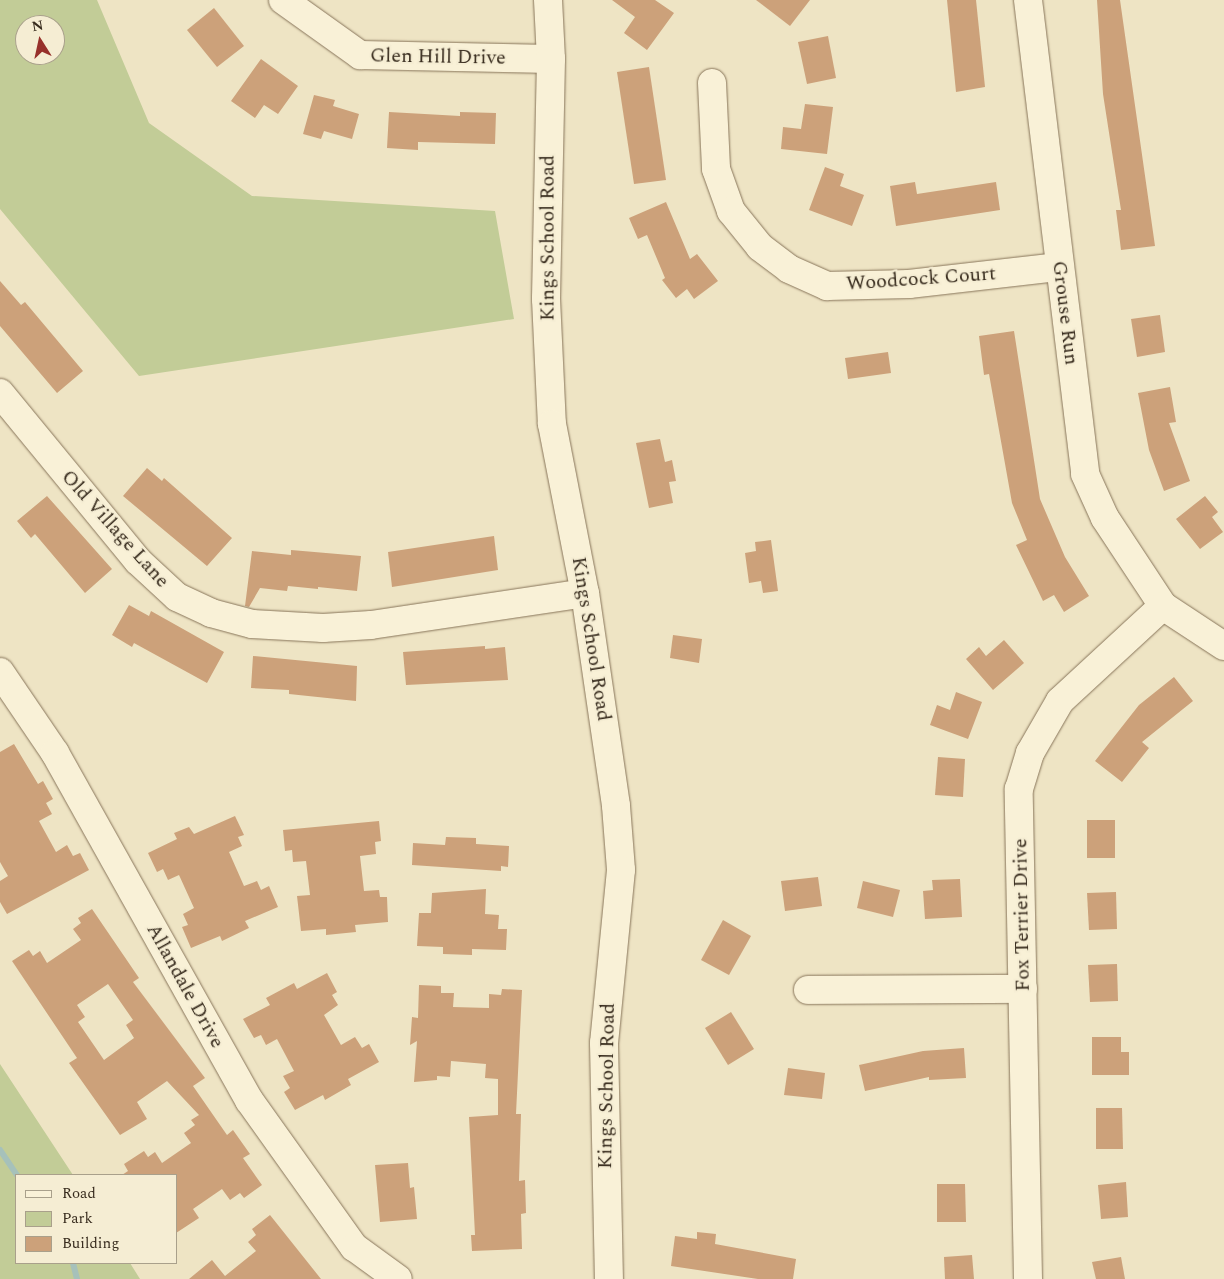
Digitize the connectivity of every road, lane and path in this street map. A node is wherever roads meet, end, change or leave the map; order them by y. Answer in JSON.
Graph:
{"nodes":[{"id":1,"x":283,"y":0,"type":"edge"},
{"id":2,"x":548,"y":0,"type":"edge"},
{"id":3,"x":1028,"y":0,"type":"edge"},
{"id":4,"x":551,"y":60,"type":"junction"},
{"id":5,"x":712,"y":83,"type":"dead end"},
{"id":6,"x":1059,"y":267,"type":"junction"},
{"id":7,"x":0,"y":394,"type":"edge"},
{"id":8,"x":586,"y":593,"type":"junction"},
{"id":9,"x":1162,"y":606,"type":"junction"},
{"id":10,"x":1224,"y":646,"type":"edge"},
{"id":11,"x":0,"y":672,"type":"edge"},
{"id":12,"x":1023,"y":989,"type":"junction"},
{"id":13,"x":808,"y":990,"type":"dead end"},
{"id":14,"x":398,"y":1279,"type":"edge"},
{"id":15,"x":609,"y":1279,"type":"edge"},
{"id":16,"x":1028,"y":1279,"type":"edge"}],
"edges":[{"from":1,"to":4,"type":"street","name":"Glen Hill Drive"},
{"from":2,"to":4,"type":"street","name":"Kings School Road"},
{"from":3,"to":6,"type":"street","name":"Grouse Run"},
{"from":4,"to":8,"type":"street","name":"Kings School Road"},
{"from":5,"to":6,"type":"street","name":"Woodcock Court"},
{"from":6,"to":9,"type":"street","name":"Grouse Run"},
{"from":7,"to":8,"type":"street","name":"Old Village Lane"},
{"from":8,"to":15,"type":"street","name":"Kings School Road"},
{"from":9,"to":10,"type":"street"},
{"from":9,"to":12,"type":"street","name":"Fox Terrier Drive"},
{"from":11,"to":14,"type":"street","name":"Allandale Drive"},
{"from":12,"to":13,"type":"street"},
{"from":12,"to":16,"type":"street","name":"Fox Terrier Drive"}]}
